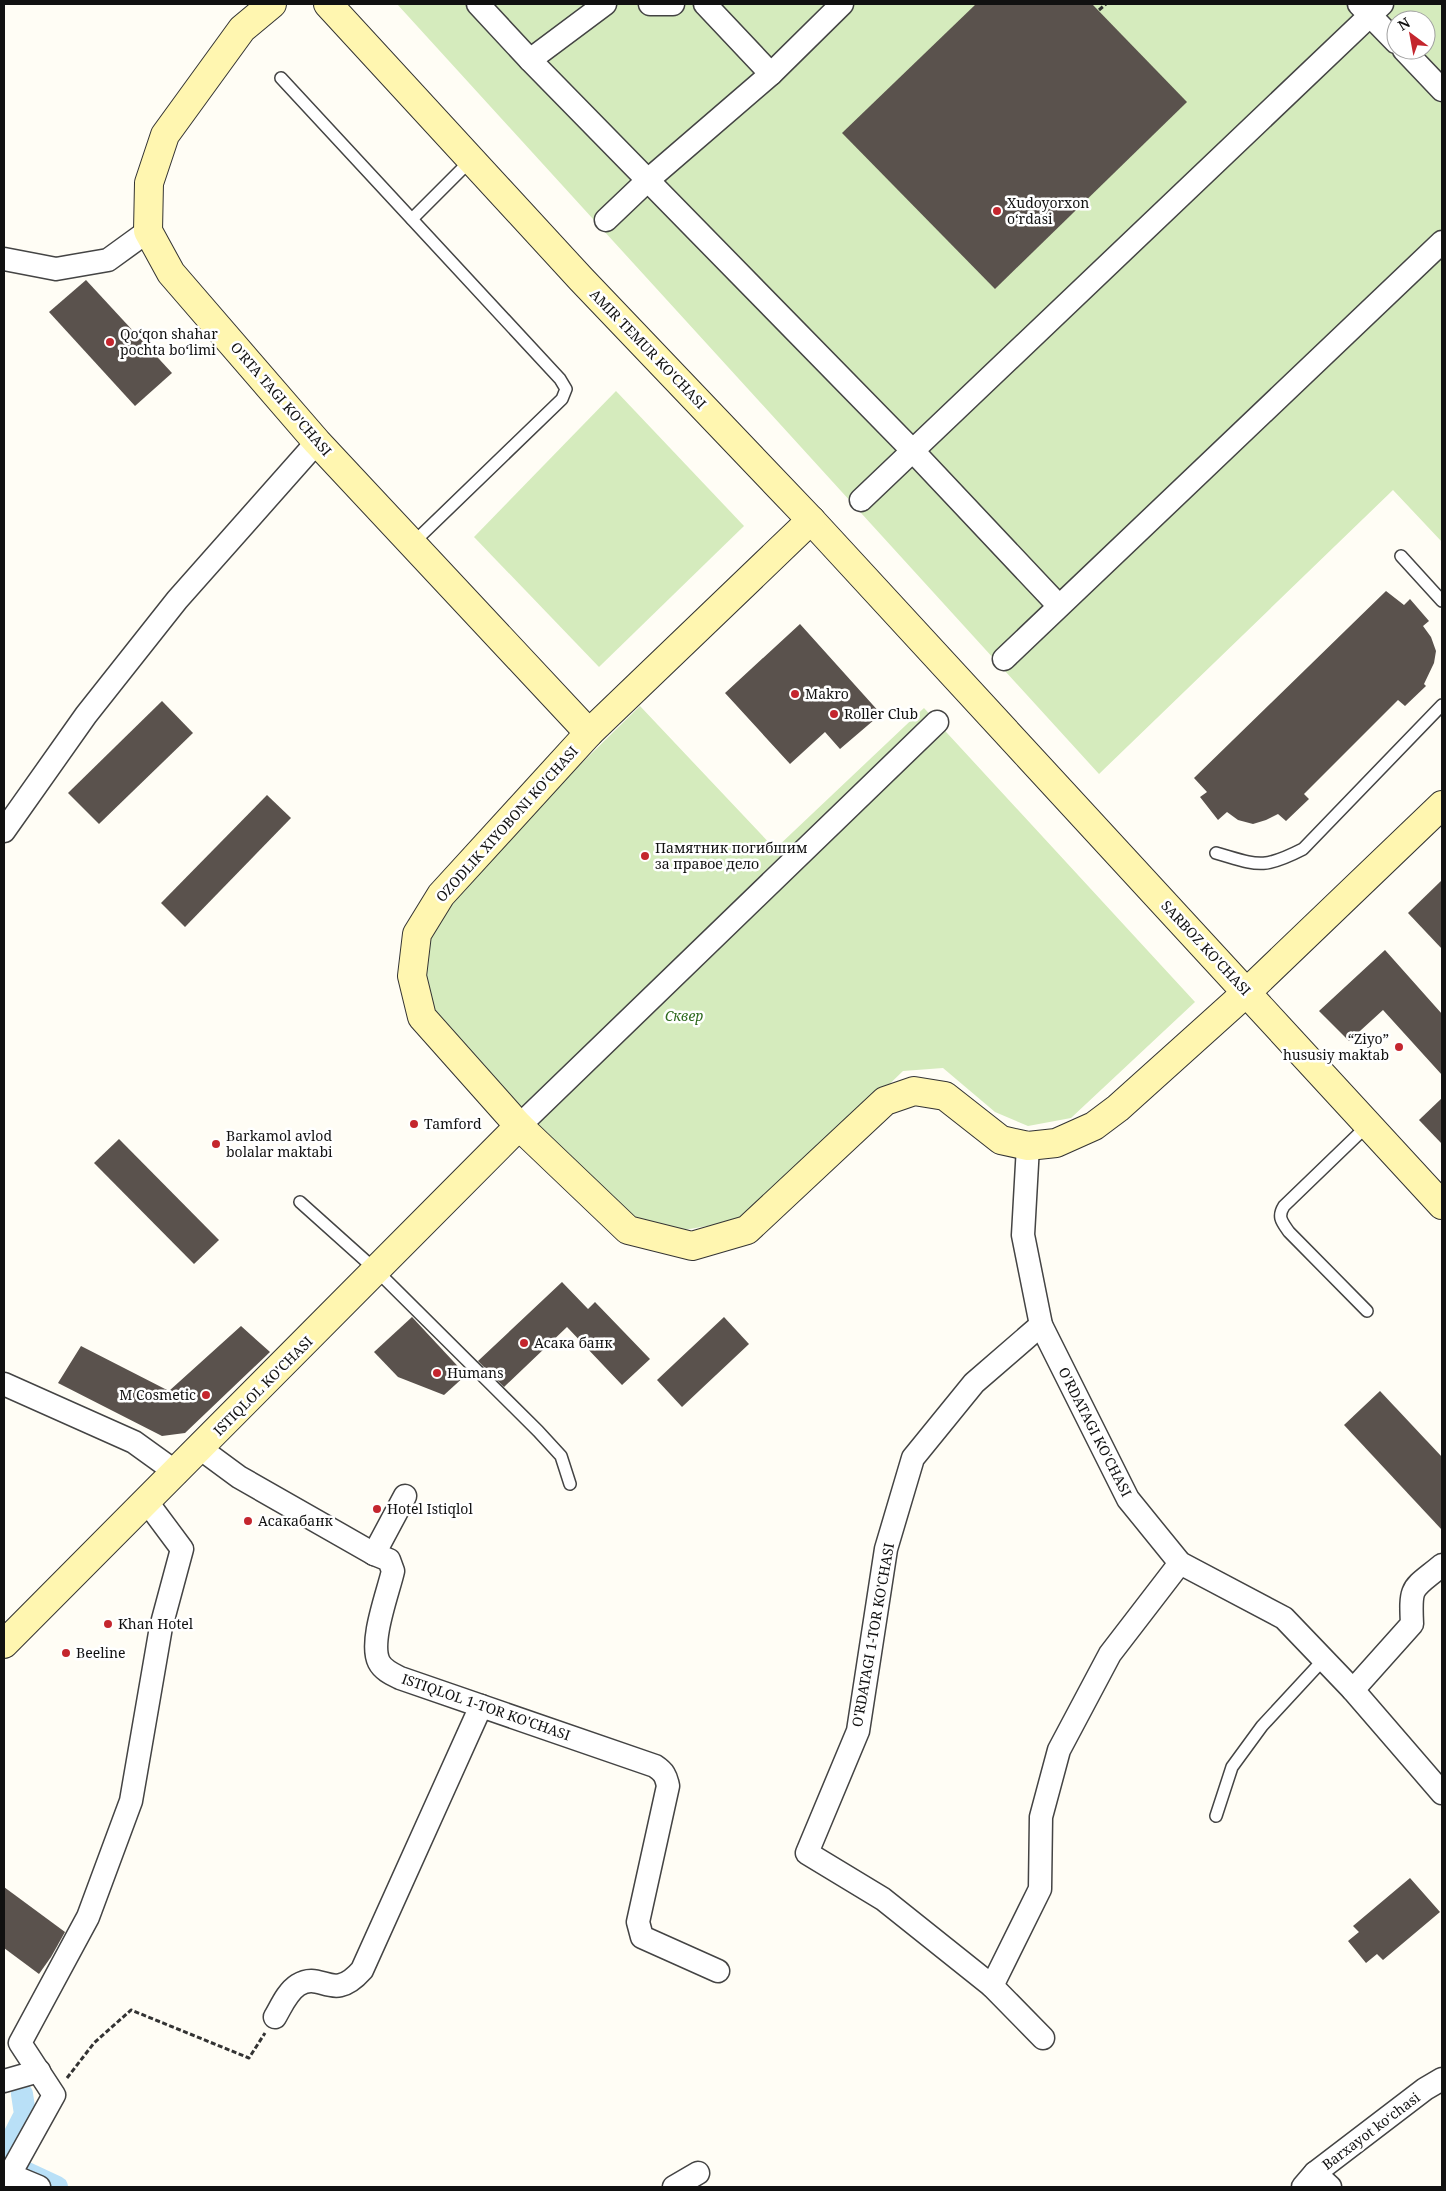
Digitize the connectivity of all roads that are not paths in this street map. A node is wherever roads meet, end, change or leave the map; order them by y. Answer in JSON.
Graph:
{"nodes":[{"id":1,"x":272,"y":4,"type":"edge"},
{"id":2,"x":328,"y":4,"type":"edge"},
{"id":3,"x":478,"y":4,"type":"edge"},
{"id":4,"x":605,"y":4,"type":"edge"},
{"id":5,"x":650,"y":4,"type":"edge"},
{"id":6,"x":673,"y":4,"type":"edge"},
{"id":7,"x":705,"y":4,"type":"edge"},
{"id":8,"x":842,"y":4,"type":"edge"},
{"id":9,"x":1370,"y":8,"type":"edge"},
{"id":10,"x":1386,"y":29,"type":"edge"},
{"id":11,"x":530,"y":60,"type":"junction"},
{"id":12,"x":1414,"y":60,"type":"edge"},
{"id":13,"x":771,"y":74,"type":"junction"},
{"id":14,"x":281,"y":78,"type":"dead end"},
{"id":15,"x":1442,"y":90,"type":"edge"},
{"id":16,"x":472,"y":159,"type":"junction"},
{"id":17,"x":648,"y":180,"type":"junction"},
{"id":18,"x":412,"y":219,"type":"junction"},
{"id":19,"x":606,"y":220,"type":"dead end"},
{"id":20,"x":148,"y":231,"type":"junction"},
{"id":21,"x":1442,"y":242,"type":"edge"},
{"id":22,"x":4,"y":259,"type":"edge"},
{"id":23,"x":317,"y":442,"type":"junction"},
{"id":24,"x":912,"y":450,"type":"junction"},
{"id":25,"x":861,"y":500,"type":"dead end"},
{"id":26,"x":811,"y":520,"type":"junction"},
{"id":27,"x":412,"y":544,"type":"junction"},
{"id":28,"x":1401,"y":556,"type":"dead end"},
{"id":29,"x":1442,"y":601,"type":"edge"},
{"id":30,"x":1059,"y":606,"type":"junction"},
{"id":31,"x":1004,"y":659,"type":"dead end"},
{"id":32,"x":970,"y":692,"type":"joint"},
{"id":33,"x":1442,"y":705,"type":"edge"},
{"id":34,"x":937,"y":722,"type":"dead end"},
{"id":35,"x":589,"y":733,"type":"junction"},
{"id":36,"x":1442,"y":805,"type":"edge"},
{"id":37,"x":4,"y":831,"type":"edge"},
{"id":38,"x":1216,"y":852,"type":"dead end"},
{"id":39,"x":1248,"y":992,"type":"junction"},
{"id":40,"x":1368,"y":1124,"type":"junction"},
{"id":41,"x":520,"y":1126,"type":"junction"},
{"id":42,"x":1028,"y":1146,"type":"junction"},
{"id":43,"x":300,"y":1202,"type":"dead end"},
{"id":44,"x":1442,"y":1204,"type":"edge"},
{"id":45,"x":377,"y":1271,"type":"junction"},
{"id":46,"x":1367,"y":1312,"type":"dead end"},
{"id":47,"x":1041,"y":1325,"type":"junction"},
{"id":48,"x":4,"y":1384,"type":"edge"},
{"id":49,"x":201,"y":1449,"type":"junction"},
{"id":50,"x":176,"y":1473,"type":"junction"},
{"id":51,"x":570,"y":1484,"type":"dead end"},
{"id":52,"x":405,"y":1496,"type":"dead end"},
{"id":53,"x":147,"y":1502,"type":"junction"},
{"id":54,"x":374,"y":1554,"type":"junction"},
{"id":55,"x":1180,"y":1563,"type":"junction"},
{"id":56,"x":1442,"y":1565,"type":"edge"},
{"id":57,"x":4,"y":1644,"type":"edge"},
{"id":58,"x":1324,"y":1660,"type":"junction"},
{"id":59,"x":1353,"y":1690,"type":"junction"},
{"id":60,"x":481,"y":1706,"type":"junction"},
{"id":61,"x":1442,"y":1792,"type":"edge"},
{"id":62,"x":1216,"y":1816,"type":"dead end"},
{"id":63,"x":718,"y":1971,"type":"dead end"},
{"id":64,"x":992,"y":1986,"type":"junction"},
{"id":65,"x":275,"y":2017,"type":"road end"},
{"id":66,"x":1043,"y":2038,"type":"dead end"},
{"id":67,"x":39,"y":2071,"type":"junction"},
{"id":68,"x":1442,"y":2079,"type":"edge"},
{"id":69,"x":4,"y":2081,"type":"edge"},
{"id":70,"x":698,"y":2173,"type":"dead end"},
{"id":71,"x":6,"y":2180,"type":"edge"},
{"id":72,"x":1316,"y":2183,"type":"edge"},
{"id":73,"x":39,"y":2187,"type":"edge"},
{"id":74,"x":674,"y":2187,"type":"edge"}],
"edges":[{"from":1,"to":20,"type":"main road","name":"O'RTA TAGI KO'CHASI"},
{"from":2,"to":16,"type":"main road","name":"AMIR TEMUR KO'CHASI"},
{"from":3,"to":11,"type":"street"},
{"from":4,"to":11,"type":"street"},
{"from":5,"to":6,"type":"street"},
{"from":7,"to":13,"type":"street"},
{"from":8,"to":13,"type":"street"},
{"from":9,"to":10,"type":"street"},
{"from":9,"to":24,"type":"street"},
{"from":11,"to":17,"type":"street"},
{"from":12,"to":15,"type":"street"},
{"from":13,"to":17,"type":"street"},
{"from":14,"to":18,"type":"lane"},
{"from":16,"to":18,"type":"lane"},
{"from":16,"to":26,"type":"main road","name":"AMIR TEMUR KO'CHASI"},
{"from":17,"to":19,"type":"street"},
{"from":17,"to":24,"type":"street"},
{"from":18,"to":27,"type":"lane"},
{"from":20,"to":22,"type":"street"},
{"from":20,"to":23,"type":"main road","name":"O'RTA TAGI KO'CHASI"},
{"from":21,"to":30,"type":"street"},
{"from":23,"to":27,"type":"main road","name":"O'RTA TAGI KO'CHASI"},
{"from":23,"to":37,"type":"street"},
{"from":24,"to":25,"type":"street"},
{"from":24,"to":30,"type":"street"},
{"from":26,"to":32,"type":"main road","name":"AMIR TEMUR KO'CHASI"},
{"from":26,"to":35,"type":"main road","name":"OZODLIK XIYOBONI KO'CHASI"},
{"from":27,"to":35,"type":"main road","name":"O'RTA TAGI KO'CHASI"},
{"from":28,"to":29,"type":"lane"},
{"from":30,"to":31,"type":"street"},
{"from":32,"to":39,"type":"main road","name":"SARBOZ KO'CHASI"},
{"from":33,"to":38,"type":"lane"},
{"from":34,"to":41,"type":"street"},
{"from":35,"to":41,"type":"main road","name":"OZODLIK XIYOBONI KO'CHASI"},
{"from":36,"to":39,"type":"main road","name":"OZODLIK XIYOBONI KO'CHASI"},
{"from":39,"to":40,"type":"main road","name":"SARBOZ KO'CHASI"},
{"from":39,"to":42,"type":"main road","name":"OZODLIK XIYOBONI KO'CHASI"},
{"from":40,"to":44,"type":"main road","name":"SARBOZ KO'CHASI"},
{"from":40,"to":46,"type":"lane"},
{"from":41,"to":42,"type":"main road","name":"OZODLIK XIYOBONI KO'CHASI"},
{"from":41,"to":45,"type":"main road","name":"ISTIQLOL KO'CHASI"},
{"from":42,"to":47,"type":"street","name":"O'RDATAGI KO'CHASI"},
{"from":43,"to":45,"type":"lane"},
{"from":45,"to":49,"type":"main road","name":"ISTIQLOL KO'CHASI"},
{"from":45,"to":51,"type":"lane"},
{"from":47,"to":55,"type":"street","name":"O'RDATAGI KO'CHASI"},
{"from":47,"to":64,"type":"street","name":"O'RDATAGI 1-TOR KO'CHASI"},
{"from":48,"to":50,"type":"street"},
{"from":49,"to":50,"type":"main road","name":"ISTIQLOL KO'CHASI"},
{"from":49,"to":54,"type":"street","name":"ISTIQLOL 1-TOR KO'CHASI"},
{"from":50,"to":53,"type":"main road","name":"ISTIQLOL KO'CHASI"},
{"from":52,"to":54,"type":"street"},
{"from":53,"to":57,"type":"main road","name":"ISTIQLOL KO'CHASI"},
{"from":53,"to":67,"type":"street"},
{"from":54,"to":60,"type":"street","name":"ISTIQLOL 1-TOR KO'CHASI"},
{"from":55,"to":58,"type":"street","name":"O'RDATAGI KO'CHASI"},
{"from":55,"to":64,"type":"street"},
{"from":56,"to":59,"type":"street"},
{"from":58,"to":59,"type":"street","name":"O'RDATAGI KO'CHASI"},
{"from":58,"to":62,"type":"lane"},
{"from":59,"to":61,"type":"street","name":"O'RDATAGI KO'CHASI"},
{"from":60,"to":63,"type":"street","name":"ISTIQLOL 1-TOR KO'CHASI"},
{"from":60,"to":65,"type":"street"},
{"from":64,"to":66,"type":"street","name":"O'RDATAGI 1-TOR KO'CHASI"},
{"from":67,"to":69,"type":"street"},
{"from":67,"to":71,"type":"street"},
{"from":68,"to":72,"type":"street","name":"Barxayot koʻchasi"},
{"from":70,"to":74,"type":"street"},
{"from":71,"to":73,"type":"street"}]}
